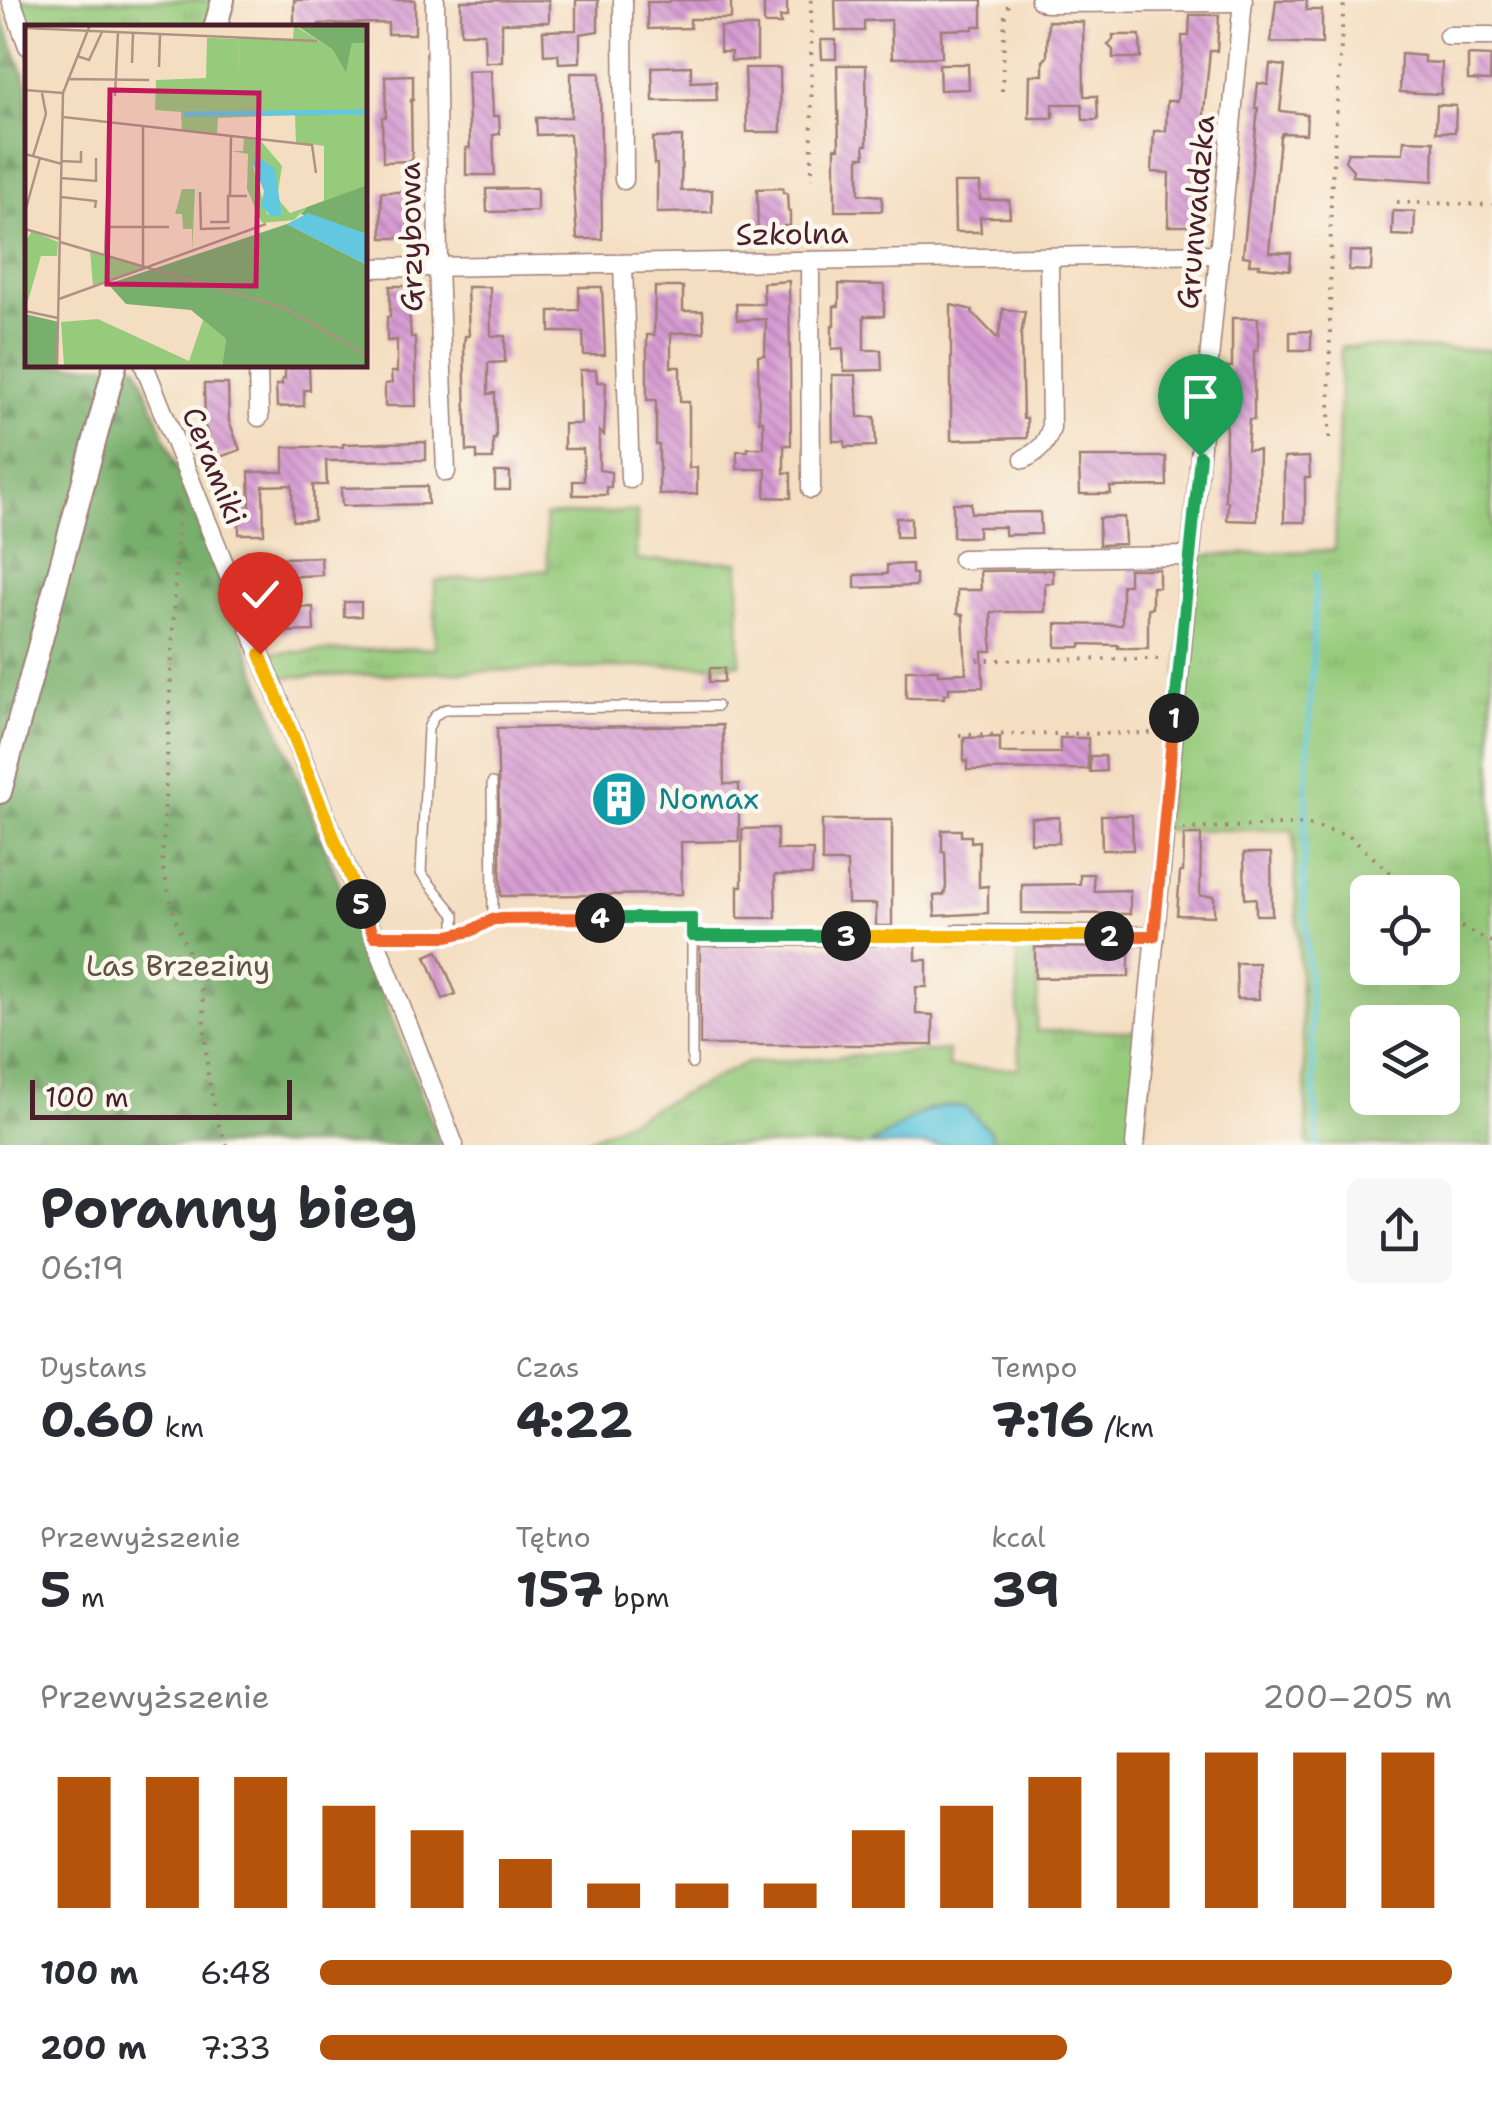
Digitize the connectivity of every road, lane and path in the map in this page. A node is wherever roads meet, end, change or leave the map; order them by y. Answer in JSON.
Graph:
{"nodes":[{"id":1,"x":11,"y":0,"type":"edge"},
{"id":2,"x":224,"y":0,"type":"edge"},
{"id":3,"x":435,"y":0,"type":"edge"},
{"id":4,"x":623,"y":0,"type":"edge"},
{"id":5,"x":811,"y":0,"type":"edge"},
{"id":6,"x":1010,"y":0,"type":"edge"},
{"id":7,"x":1040,"y":0,"type":"edge"},
{"id":8,"x":1344,"y":0,"type":"edge"},
{"id":9,"x":1243,"y":1,"type":"edge"},
{"id":10,"x":217,"y":25,"type":"edge"},
{"id":11,"x":1448,"y":36,"type":"dead end"},
{"id":12,"x":1492,"y":36,"type":"edge"},
{"id":13,"x":25,"y":38,"type":"edge"},
{"id":14,"x":1002,"y":91,"type":"dead end"},
{"id":15,"x":812,"y":179,"type":"dead end"},
{"id":16,"x":624,"y":180,"type":"dead end"},
{"id":17,"x":1397,"y":202,"type":"dead end"},
{"id":18,"x":1492,"y":204,"type":"edge"},
{"id":19,"x":1220,"y":254,"type":"junction"},
{"id":20,"x":1049,"y":257,"type":"junction"},
{"id":21,"x":810,"y":261,"type":"junction"},
{"id":22,"x":624,"y":264,"type":"junction"},
{"id":23,"x":438,"y":267,"type":"junction"},
{"id":24,"x":368,"y":268,"type":"edge"},
{"id":25,"x":114,"y":368,"type":"edge"},
{"id":26,"x":145,"y":368,"type":"edge"},
{"id":27,"x":258,"y":368,"type":"edge"},
{"id":28,"x":258,"y":416,"type":"dead end"},
{"id":29,"x":1329,"y":438,"type":"dead end"},
{"id":30,"x":1024,"y":460,"type":"dead end"},
{"id":31,"x":446,"y":472,"type":"dead end"},
{"id":32,"x":630,"y":479,"type":"dead end"},
{"id":33,"x":811,"y":489,"type":"dead end"},
{"id":34,"x":179,"y":494,"type":"dead end"},
{"id":35,"x":1189,"y":556,"type":"junction"},
{"id":36,"x":962,"y":559,"type":"dead end"},
{"id":37,"x":1180,"y":659,"type":"junction"},
{"id":38,"x":977,"y":660,"type":"dead end"},
{"id":39,"x":717,"y":706,"type":"dead end"},
{"id":40,"x":1173,"y":732,"type":"junction"},
{"id":41,"x":959,"y":735,"type":"dead end"},
{"id":42,"x":492,"y":784,"type":"dead end"},
{"id":43,"x":0,"y":792,"type":"edge"},
{"id":44,"x":1164,"y":830,"type":"junction"},
{"id":45,"x":1393,"y":875,"type":"edge"},
{"id":46,"x":493,"y":919,"type":"junction"},
{"id":47,"x":1460,"y":927,"type":"edge"},
{"id":48,"x":956,"y":934,"type":"joint"},
{"id":49,"x":374,"y":936,"type":"junction"},
{"id":50,"x":448,"y":936,"type":"junction"},
{"id":51,"x":692,"y":936,"type":"junction"},
{"id":52,"x":1154,"y":936,"type":"junction"},
{"id":53,"x":1492,"y":942,"type":"edge"},
{"id":54,"x":692,"y":1064,"type":"dead end"},
{"id":55,"x":227,"y":1145,"type":"edge"},
{"id":56,"x":454,"y":1145,"type":"edge"},
{"id":57,"x":1135,"y":1145,"type":"edge"}],
"edges":[{"from":1,"to":13,"type":"street"},
{"from":2,"to":10,"type":"street"},
{"from":3,"to":23,"type":"street","name":"Grzybowa"},
{"from":4,"to":16,"type":"street"},
{"from":5,"to":15,"type":"path"},
{"from":6,"to":14,"type":"path"},
{"from":7,"to":9,"type":"street"},
{"from":8,"to":29,"type":"path"},
{"from":9,"to":19,"type":"street","name":"Grunwaldzka"},
{"from":11,"to":12,"type":"street"},
{"from":17,"to":18,"type":"path"},
{"from":19,"to":20,"type":"street","name":"Szkolna"},
{"from":19,"to":35,"type":"street","name":"Grunwaldzka"},
{"from":20,"to":21,"type":"street","name":"Szkolna"},
{"from":20,"to":30,"type":"street"},
{"from":21,"to":22,"type":"street","name":"Szkolna"},
{"from":21,"to":33,"type":"street"},
{"from":22,"to":23,"type":"street","name":"Szkolna"},
{"from":22,"to":32,"type":"street"},
{"from":23,"to":24,"type":"street","name":"Szkolna"},
{"from":23,"to":31,"type":"street","name":"Grzybowa"},
{"from":25,"to":43,"type":"street"},
{"from":26,"to":49,"type":"street","name":"Ceramiki"},
{"from":27,"to":28,"type":"street"},
{"from":34,"to":55,"type":"path"},
{"from":35,"to":36,"type":"street"},
{"from":35,"to":37,"type":"street","name":"Grunwaldzka"},
{"from":37,"to":38,"type":"path"},
{"from":37,"to":40,"type":"street","name":"Grunwaldzka"},
{"from":39,"to":50,"type":"lane"},
{"from":40,"to":41,"type":"path"},
{"from":40,"to":44,"type":"street","name":"Grunwaldzka"},
{"from":42,"to":46,"type":"lane"},
{"from":44,"to":45,"type":"path"},
{"from":44,"to":52,"type":"street","name":"Grunwaldzka"},
{"from":46,"to":50,"type":"lane"},
{"from":46,"to":51,"type":"lane"},
{"from":47,"to":53,"type":"path"},
{"from":48,"to":51,"type":"lane"},
{"from":48,"to":52,"type":"street"},
{"from":49,"to":50,"type":"lane"},
{"from":49,"to":56,"type":"street","name":"Ceramiki"},
{"from":51,"to":54,"type":"lane"},
{"from":52,"to":57,"type":"street","name":"Grunwaldzka"}]}
